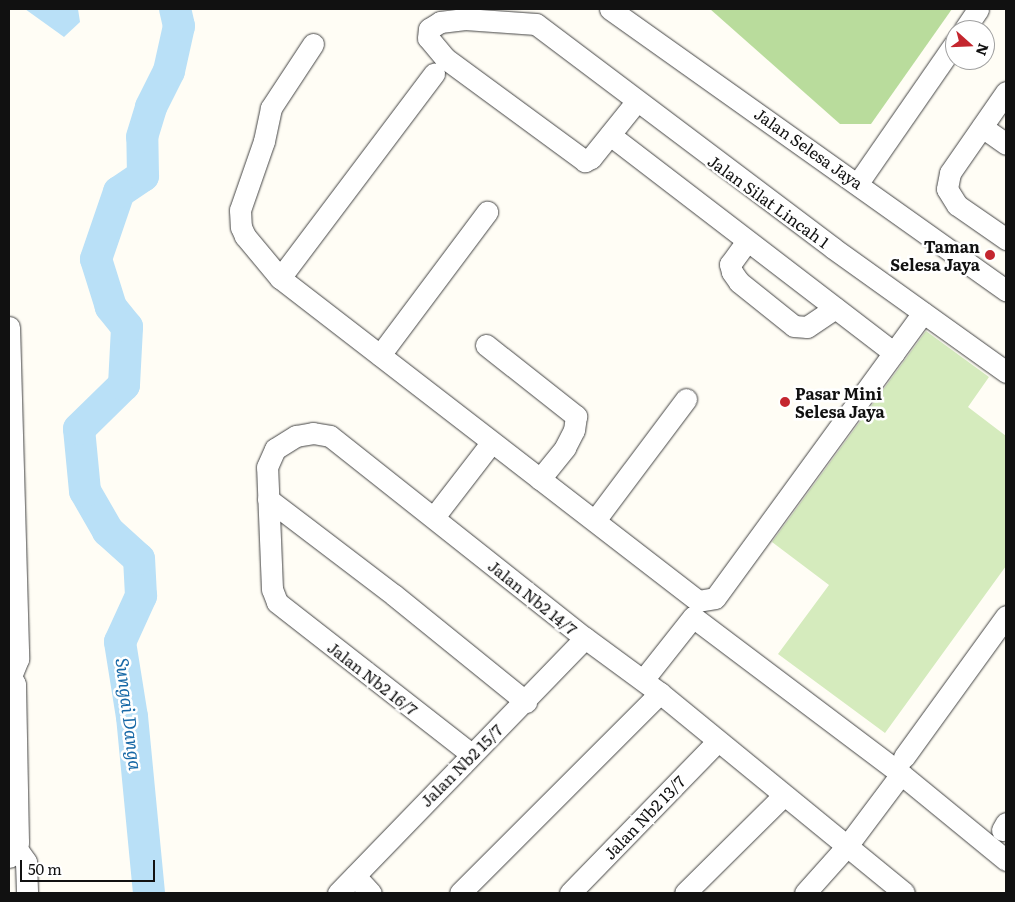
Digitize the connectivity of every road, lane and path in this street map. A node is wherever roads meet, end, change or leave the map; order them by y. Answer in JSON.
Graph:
{"nodes":[{"id":1,"x":610,"y":9,"type":"edge"},
{"id":2,"x":978,"y":9,"type":"edge"},
{"id":3,"x":971,"y":20,"type":"edge"},
{"id":4,"x":313,"y":44,"type":"dead end"},
{"id":5,"x":945,"y":57,"type":"edge"},
{"id":6,"x":434,"y":74,"type":"dead end"},
{"id":7,"x":1006,"y":92,"type":"edge"},
{"id":8,"x":636,"y":102,"type":"junction"},
{"id":9,"x":982,"y":127,"type":"junction"},
{"id":10,"x":610,"y":135,"type":"junction"},
{"id":11,"x":1006,"y":144,"type":"edge"},
{"id":12,"x":858,"y":183,"type":"junction"},
{"id":13,"x":487,"y":212,"type":"dead end"},
{"id":14,"x":1006,"y":239,"type":"edge"},
{"id":15,"x":747,"y":241,"type":"junction"},
{"id":16,"x":280,"y":278,"type":"junction"},
{"id":17,"x":1006,"y":290,"type":"edge"},
{"id":18,"x":835,"y":308,"type":"junction"},
{"id":19,"x":923,"y":312,"type":"junction"},
{"id":20,"x":9,"y":327,"type":"edge"},
{"id":21,"x":486,"y":345,"type":"dead end"},
{"id":22,"x":894,"y":353,"type":"junction"},
{"id":23,"x":380,"y":355,"type":"junction"},
{"id":24,"x":1006,"y":372,"type":"edge"},
{"id":25,"x":10,"y":380,"type":"edge"},
{"id":26,"x":686,"y":399,"type":"dead end"},
{"id":27,"x":491,"y":443,"type":"junction"},
{"id":28,"x":540,"y":479,"type":"junction"},
{"id":29,"x":268,"y":499,"type":"junction"},
{"id":30,"x":434,"y":517,"type":"junction"},
{"id":31,"x":596,"y":519,"type":"junction"},
{"id":32,"x":12,"y":569,"type":"edge"},
{"id":33,"x":277,"y":602,"type":"joint"},
{"id":34,"x":1006,"y":616,"type":"edge"},
{"id":35,"x":585,"y":638,"type":"junction"},
{"id":36,"x":10,"y":676,"type":"edge"},
{"id":37,"x":651,"y":686,"type":"junction"},
{"id":38,"x":526,"y":702,"type":"junction"},
{"id":39,"x":718,"y":741,"type":"junction"},
{"id":40,"x":470,"y":753,"type":"junction"},
{"id":41,"x":13,"y":763,"type":"edge"},
{"id":42,"x":902,"y":766,"type":"junction"},
{"id":43,"x":784,"y":794,"type":"junction"},
{"id":44,"x":847,"y":846,"type":"junction"},
{"id":45,"x":13,"y":853,"type":"edge"},
{"id":46,"x":1006,"y":860,"type":"edge"},
{"id":47,"x":355,"y":876,"type":"junction"},
{"id":48,"x":27,"y":893,"type":"edge"},
{"id":49,"x":338,"y":893,"type":"edge"},
{"id":50,"x":371,"y":893,"type":"edge"},
{"id":51,"x":460,"y":893,"type":"edge"},
{"id":52,"x":570,"y":893,"type":"edge"},
{"id":53,"x":685,"y":893,"type":"edge"},
{"id":54,"x":805,"y":893,"type":"edge"},
{"id":55,"x":904,"y":893,"type":"edge"}],
"edges":[{"from":1,"to":12,"type":"street","name":"Jalan Selesa Jaya"},
{"from":2,"to":3,"type":"street"},
{"from":4,"to":16,"type":"street"},
{"from":5,"to":12,"type":"street"},
{"from":6,"to":16,"type":"street"},
{"from":7,"to":9,"type":"street"},
{"from":8,"to":10,"type":"street"},
{"from":8,"to":10,"type":"street","name":"Jalan Silat Lincah 1"},
{"from":8,"to":19,"type":"street","name":"Jalan Silat Lincah 1"},
{"from":9,"to":11,"type":"street"},
{"from":9,"to":14,"type":"street"},
{"from":10,"to":15,"type":"street"},
{"from":12,"to":17,"type":"street","name":"Jalan Selesa Jaya"},
{"from":13,"to":23,"type":"street"},
{"from":15,"to":18,"type":"street"},
{"from":15,"to":18,"type":"street"},
{"from":16,"to":23,"type":"street"},
{"from":18,"to":22,"type":"street"},
{"from":19,"to":22,"type":"street"},
{"from":19,"to":24,"type":"street","name":"Jalan Silat Lincah 1"},
{"from":20,"to":25,"type":"street"},
{"from":21,"to":28,"type":"street"},
{"from":22,"to":31,"type":"street"},
{"from":23,"to":27,"type":"street"},
{"from":25,"to":32,"type":"street"},
{"from":26,"to":31,"type":"street"},
{"from":27,"to":28,"type":"street"},
{"from":27,"to":30,"type":"street"},
{"from":28,"to":31,"type":"street"},
{"from":29,"to":30,"type":"street","name":"Jalan Nb2 14/7"},
{"from":29,"to":33,"type":"street","name":"Jalan Nb2 14/7"},
{"from":29,"to":38,"type":"street"},
{"from":30,"to":35,"type":"street","name":"Jalan Nb2 14/7"},
{"from":32,"to":36,"type":"street"},
{"from":33,"to":40,"type":"street","name":"Jalan Nb2 16/7"},
{"from":34,"to":42,"type":"street"},
{"from":35,"to":37,"type":"street","name":"Jalan Nb2 14/7"},
{"from":35,"to":38,"type":"street","name":"Jalan Nb2 15/7"},
{"from":36,"to":41,"type":"street"},
{"from":37,"to":39,"type":"street","name":"Jalan Nb2 14/7"},
{"from":37,"to":42,"type":"street"},
{"from":37,"to":51,"type":"street"},
{"from":38,"to":40,"type":"street","name":"Jalan Nb2 15/7"},
{"from":39,"to":43,"type":"street","name":"Jalan Nb2 14/7"},
{"from":39,"to":52,"type":"street","name":"Jalan Nb2 13/7"},
{"from":40,"to":47,"type":"street","name":"Jalan Nb2 15/7"},
{"from":41,"to":45,"type":"street"},
{"from":42,"to":44,"type":"street"},
{"from":42,"to":46,"type":"street"},
{"from":43,"to":44,"type":"street","name":"Jalan Nb2 14/7"},
{"from":43,"to":53,"type":"street"},
{"from":44,"to":54,"type":"street"},
{"from":44,"to":55,"type":"street","name":"Jalan Nb2 14/7"},
{"from":45,"to":48,"type":"street"},
{"from":47,"to":49,"type":"street","name":"Jalan Nb2 15/7"},
{"from":47,"to":50,"type":"street"}]}
